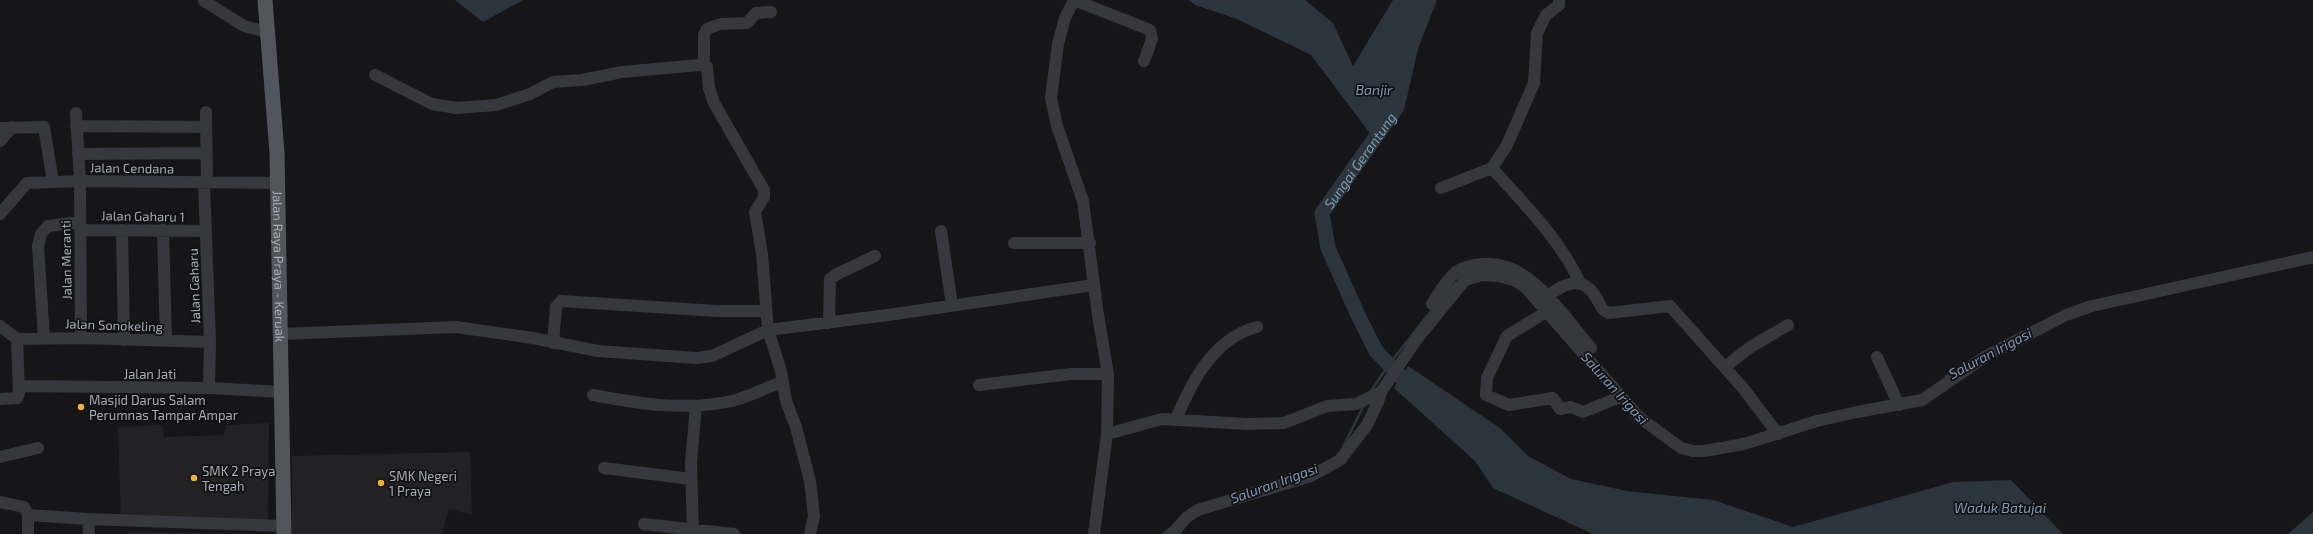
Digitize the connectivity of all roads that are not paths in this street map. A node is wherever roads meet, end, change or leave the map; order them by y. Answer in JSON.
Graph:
{"nodes":[{"id":1,"x":265,"y":0,"type":"edge"},
{"id":2,"x":1074,"y":0,"type":"edge"},
{"id":3,"x":1559,"y":0,"type":"edge"},
{"id":4,"x":204,"y":1,"type":"dead end"},
{"id":5,"x":771,"y":12,"type":"dead end"},
{"id":6,"x":267,"y":32,"type":"junction"},
{"id":7,"x":1144,"y":61,"type":"dead end"},
{"id":8,"x":704,"y":66,"type":"junction"},
{"id":9,"x":375,"y":75,"type":"dead end"},
{"id":10,"x":206,"y":112,"type":"dead end"},
{"id":11,"x":76,"y":113,"type":"dead end"},
{"id":12,"x":76,"y":126,"type":"junction"},
{"id":13,"x":6,"y":127,"type":"edge"},
{"id":14,"x":206,"y":127,"type":"junction"},
{"id":15,"x":0,"y":141,"type":"edge"},
{"id":16,"x":206,"y":153,"type":"junction"},
{"id":17,"x":78,"y":154,"type":"junction"},
{"id":18,"x":1492,"y":168,"type":"junction"},
{"id":19,"x":80,"y":181,"type":"junction"},
{"id":20,"x":53,"y":182,"type":"junction"},
{"id":21,"x":206,"y":183,"type":"junction"},
{"id":22,"x":277,"y":183,"type":"junction"},
{"id":23,"x":1441,"y":188,"type":"dead end"},
{"id":24,"x":0,"y":214,"type":"edge"},
{"id":25,"x":80,"y":226,"type":"junction"},
{"id":26,"x":122,"y":230,"type":"junction"},
{"id":27,"x":164,"y":230,"type":"junction"},
{"id":28,"x":206,"y":231,"type":"junction"},
{"id":29,"x":941,"y":231,"type":"dead end"},
{"id":30,"x":1014,"y":243,"type":"dead end"},
{"id":31,"x":1090,"y":243,"type":"junction"},
{"id":32,"x":875,"y":256,"type":"dead end"},
{"id":33,"x":2313,"y":257,"type":"edge"},
{"id":34,"x":1580,"y":283,"type":"junction"},
{"id":35,"x":1094,"y":284,"type":"junction"},
{"id":36,"x":1447,"y":292,"type":"junction"},
{"id":37,"x":1544,"y":303,"type":"junction"},
{"id":38,"x":1432,"y":304,"type":"dead end"},
{"id":39,"x":952,"y":305,"type":"junction"},
{"id":40,"x":765,"y":311,"type":"junction"},
{"id":41,"x":829,"y":323,"type":"junction"},
{"id":42,"x":1788,"y":325,"type":"dead end"},
{"id":43,"x":0,"y":326,"type":"edge"},
{"id":44,"x":1257,"y":327,"type":"dead end"},
{"id":45,"x":768,"y":330,"type":"junction"},
{"id":46,"x":281,"y":334,"type":"junction"},
{"id":47,"x":44,"y":338,"type":"junction"},
{"id":48,"x":81,"y":338,"type":"junction"},
{"id":49,"x":17,"y":339,"type":"junction"},
{"id":50,"x":124,"y":340,"type":"junction"},
{"id":51,"x":166,"y":341,"type":"junction"},
{"id":52,"x":210,"y":342,"type":"junction"},
{"id":53,"x":553,"y":343,"type":"junction"},
{"id":54,"x":1591,"y":348,"type":"dead end"},
{"id":55,"x":1877,"y":358,"type":"dead end"},
{"id":56,"x":1725,"y":367,"type":"junction"},
{"id":57,"x":1108,"y":374,"type":"junction"},
{"id":58,"x":784,"y":382,"type":"junction"},
{"id":59,"x":979,"y":385,"type":"dead end"},
{"id":60,"x":19,"y":386,"type":"junction"},
{"id":61,"x":209,"y":388,"type":"junction"},
{"id":62,"x":282,"y":392,"type":"junction"},
{"id":63,"x":1374,"y":394,"type":"junction"},
{"id":64,"x":593,"y":395,"type":"dead end"},
{"id":65,"x":1620,"y":397,"type":"junction"},
{"id":66,"x":0,"y":399,"type":"edge"},
{"id":67,"x":1898,"y":402,"type":"junction"},
{"id":68,"x":696,"y":406,"type":"junction"},
{"id":69,"x":1176,"y":419,"type":"junction"},
{"id":70,"x":1776,"y":432,"type":"junction"},
{"id":71,"x":1108,"y":434,"type":"junction"},
{"id":72,"x":38,"y":448,"type":"dead end"},
{"id":73,"x":0,"y":457,"type":"edge"},
{"id":74,"x":604,"y":468,"type":"dead end"},
{"id":75,"x":691,"y":479,"type":"junction"},
{"id":76,"x":0,"y":502,"type":"edge"},
{"id":77,"x":28,"y":515,"type":"junction"},
{"id":78,"x":88,"y":519,"type":"junction"},
{"id":79,"x":644,"y":524,"type":"dead end"},
{"id":80,"x":284,"y":530,"type":"edge"},
{"id":81,"x":693,"y":532,"type":"edge"},
{"id":82,"x":28,"y":534,"type":"edge"},
{"id":83,"x":89,"y":534,"type":"edge"},
{"id":84,"x":734,"y":534,"type":"edge"},
{"id":85,"x":810,"y":534,"type":"edge"},
{"id":86,"x":1094,"y":534,"type":"edge"},
{"id":87,"x":1172,"y":534,"type":"edge"}],
"edges":[{"from":1,"to":6,"type":"main road","name":"Jalan Raya Praya - Keruak"},
{"from":2,"to":7,"type":"street"},
{"from":2,"to":31,"type":"street"},
{"from":3,"to":18,"type":"street"},
{"from":4,"to":6,"type":"street"},
{"from":5,"to":8,"type":"street"},
{"from":6,"to":22,"type":"main road","name":"Jalan Raya Praya - Keruak"},
{"from":8,"to":9,"type":"street"},
{"from":8,"to":40,"type":"street"},
{"from":10,"to":14,"type":"street","name":"Jalan Gaharu"},
{"from":11,"to":12,"type":"street","name":"Jalan Meranti"},
{"from":12,"to":14,"type":"street"},
{"from":12,"to":17,"type":"street","name":"Jalan Meranti"},
{"from":13,"to":15,"type":"street"},
{"from":13,"to":20,"type":"street"},
{"from":14,"to":16,"type":"street","name":"Jalan Gaharu"},
{"from":16,"to":17,"type":"street"},
{"from":16,"to":21,"type":"street","name":"Jalan Gaharu"},
{"from":17,"to":19,"type":"street","name":"Jalan Meranti"},
{"from":18,"to":23,"type":"street"},
{"from":18,"to":34,"type":"street"},
{"from":19,"to":20,"type":"street","name":"Jalan Cendana"},
{"from":19,"to":21,"type":"street","name":"Jalan Cendana"},
{"from":19,"to":25,"type":"street","name":"Jalan Meranti"},
{"from":20,"to":24,"type":"street","name":"Jalan Cendana"},
{"from":21,"to":22,"type":"street","name":"Jalan Cendana"},
{"from":21,"to":28,"type":"street","name":"Jalan Gaharu"},
{"from":22,"to":46,"type":"main road","name":"Jalan Raya Praya - Keruak"},
{"from":25,"to":26,"type":"street","name":"Jalan Gaharu 1"},
{"from":25,"to":47,"type":"street","name":"Jalan Gaharu 1"},
{"from":25,"to":48,"type":"street","name":"Jalan Meranti"},
{"from":26,"to":27,"type":"street","name":"Jalan Gaharu 1"},
{"from":26,"to":50,"type":"street"},
{"from":27,"to":28,"type":"street","name":"Jalan Gaharu 1"},
{"from":27,"to":51,"type":"street"},
{"from":28,"to":52,"type":"street","name":"Jalan Gaharu"},
{"from":29,"to":39,"type":"street"},
{"from":30,"to":31,"type":"street"},
{"from":31,"to":35,"type":"street"},
{"from":32,"to":41,"type":"street"},
{"from":33,"to":67,"type":"street"},
{"from":34,"to":37,"type":"street"},
{"from":34,"to":56,"type":"street"},
{"from":35,"to":39,"type":"street"},
{"from":35,"to":57,"type":"street"},
{"from":36,"to":37,"type":"street"},
{"from":36,"to":38,"type":"street"},
{"from":36,"to":63,"type":"street"},
{"from":37,"to":54,"type":"street"},
{"from":37,"to":65,"type":"street"},
{"from":37,"to":65,"type":"street"},
{"from":39,"to":41,"type":"street"},
{"from":40,"to":45,"type":"street"},
{"from":40,"to":53,"type":"street"},
{"from":41,"to":45,"type":"street"},
{"from":42,"to":56,"type":"street"},
{"from":43,"to":49,"type":"street"},
{"from":44,"to":69,"type":"street"},
{"from":45,"to":53,"type":"street"},
{"from":45,"to":58,"type":"street"},
{"from":46,"to":53,"type":"street"},
{"from":46,"to":62,"type":"main road","name":"Jalan Raya Praya - Keruak"},
{"from":47,"to":48,"type":"street","name":"Jalan Sonokeling"},
{"from":47,"to":49,"type":"street","name":"Jalan Sonokeling"},
{"from":48,"to":50,"type":"street","name":"Jalan Sonokeling"},
{"from":49,"to":60,"type":"street"},
{"from":50,"to":51,"type":"street","name":"Jalan Sonokeling"},
{"from":51,"to":52,"type":"street","name":"Jalan Sonokeling"},
{"from":52,"to":61,"type":"street","name":"Jalan Gaharu"},
{"from":55,"to":67,"type":"street"},
{"from":56,"to":70,"type":"street"},
{"from":57,"to":59,"type":"street"},
{"from":57,"to":71,"type":"street"},
{"from":58,"to":68,"type":"street"},
{"from":58,"to":85,"type":"street"},
{"from":60,"to":61,"type":"street","name":"Jalan Jati"},
{"from":60,"to":66,"type":"street"},
{"from":61,"to":62,"type":"street","name":"Jalan Jati"},
{"from":62,"to":80,"type":"main road","name":"Jalan Raya Praya - Keruak"},
{"from":63,"to":69,"type":"street"},
{"from":63,"to":87,"type":"street"},
{"from":64,"to":68,"type":"street"},
{"from":65,"to":70,"type":"street"},
{"from":67,"to":70,"type":"street"},
{"from":68,"to":75,"type":"street"},
{"from":69,"to":71,"type":"street"},
{"from":71,"to":86,"type":"street"},
{"from":72,"to":73,"type":"street"},
{"from":74,"to":75,"type":"street"},
{"from":75,"to":81,"type":"street"},
{"from":76,"to":77,"type":"street"},
{"from":77,"to":78,"type":"street"},
{"from":77,"to":82,"type":"street"},
{"from":78,"to":80,"type":"street"},
{"from":78,"to":83,"type":"street"},
{"from":79,"to":81,"type":"street"},
{"from":81,"to":84,"type":"street"}]}
